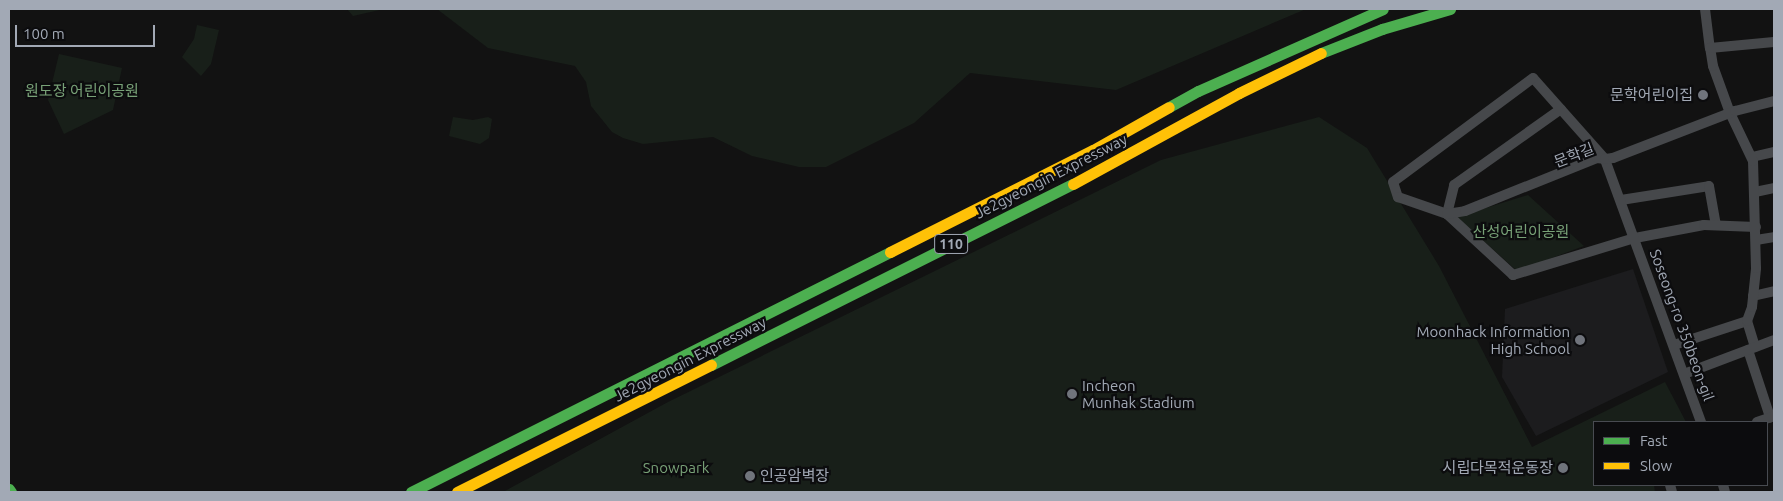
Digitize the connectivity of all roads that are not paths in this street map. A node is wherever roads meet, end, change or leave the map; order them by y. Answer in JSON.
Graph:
{"nodes":[{"id":1,"x":1383,"y":9,"type":"edge"},
{"id":2,"x":1450,"y":9,"type":"edge"},
{"id":3,"x":1705,"y":9,"type":"edge"},
{"id":4,"x":1774,"y":42,"type":"edge"},
{"id":5,"x":1710,"y":48,"type":"junction"},
{"id":6,"x":1774,"y":101,"type":"edge"},
{"id":7,"x":1561,"y":109,"type":"junction"},
{"id":8,"x":1730,"y":113,"type":"junction"},
{"id":9,"x":1774,"y":152,"type":"edge"},
{"id":10,"x":1752,"y":157,"type":"junction"},
{"id":11,"x":1606,"y":159,"type":"junction"},
{"id":12,"x":1774,"y":188,"type":"edge"},
{"id":13,"x":1755,"y":192,"type":"junction"},
{"id":14,"x":1621,"y":200,"type":"junction"},
{"id":15,"x":1447,"y":214,"type":"junction"},
{"id":16,"x":1716,"y":224,"type":"junction"},
{"id":17,"x":1756,"y":227,"type":"junction"},
{"id":18,"x":1774,"y":237,"type":"edge"},
{"id":19,"x":1634,"y":238,"type":"junction"},
{"id":20,"x":1756,"y":240,"type":"junction"},
{"id":21,"x":1774,"y":291,"type":"edge"},
{"id":22,"x":1753,"y":296,"type":"junction"},
{"id":23,"x":1747,"y":321,"type":"junction"},
{"id":24,"x":1774,"y":340,"type":"edge"},
{"id":25,"x":1674,"y":345,"type":"junction"},
{"id":26,"x":1752,"y":349,"type":"junction"},
{"id":27,"x":1684,"y":374,"type":"junction"},
{"id":28,"x":1772,"y":416,"type":"edge"},
{"id":29,"x":1701,"y":421,"type":"edge"},
{"id":30,"x":1760,"y":421,"type":"edge"},
{"id":31,"x":411,"y":492,"type":"edge"},
{"id":32,"x":457,"y":492,"type":"edge"}],
"edges":[{"from":1,"to":31,"type":"highway","name":"Je2gyeongin Expressway","number":"110"},
{"from":2,"to":32,"type":"highway","name":"Je2gyeongin Expressway","number":"110"},
{"from":3,"to":5,"type":"street"},
{"from":4,"to":5,"type":"street"},
{"from":5,"to":8,"type":"street"},
{"from":6,"to":8,"type":"street","name":"문학길"},
{"from":7,"to":11,"type":"street"},
{"from":7,"to":15,"type":"street"},
{"from":7,"to":15,"type":"street"},
{"from":8,"to":10,"type":"street"},
{"from":8,"to":11,"type":"street","name":"문학길"},
{"from":9,"to":10,"type":"street"},
{"from":10,"to":13,"type":"street"},
{"from":11,"to":14,"type":"street","name":"Soseong-ro 350beon-gil"},
{"from":11,"to":15,"type":"street","name":"문학길"},
{"from":12,"to":13,"type":"street"},
{"from":13,"to":17,"type":"street"},
{"from":14,"to":16,"type":"street"},
{"from":14,"to":19,"type":"street","name":"Soseong-ro 350beon-gil"},
{"from":15,"to":19,"type":"street","name":"Soseong-ro 350beon-gil"},
{"from":16,"to":17,"type":"street","name":"Soseong-ro 350beon-gil"},
{"from":16,"to":19,"type":"street","name":"Soseong-ro 350beon-gil"},
{"from":17,"to":20,"type":"street"},
{"from":18,"to":20,"type":"street"},
{"from":19,"to":25,"type":"street","name":"Soseong-ro 350beon-gil"},
{"from":20,"to":22,"type":"street"},
{"from":21,"to":22,"type":"street"},
{"from":22,"to":23,"type":"street"},
{"from":23,"to":25,"type":"street"},
{"from":23,"to":26,"type":"street"},
{"from":24,"to":26,"type":"street"},
{"from":25,"to":27,"type":"street","name":"Soseong-ro 350beon-gil"},
{"from":26,"to":27,"type":"street"},
{"from":26,"to":28,"type":"street"},
{"from":27,"to":29,"type":"street","name":"Soseong-ro 350beon-gil"},
{"from":28,"to":30,"type":"street"}]}
